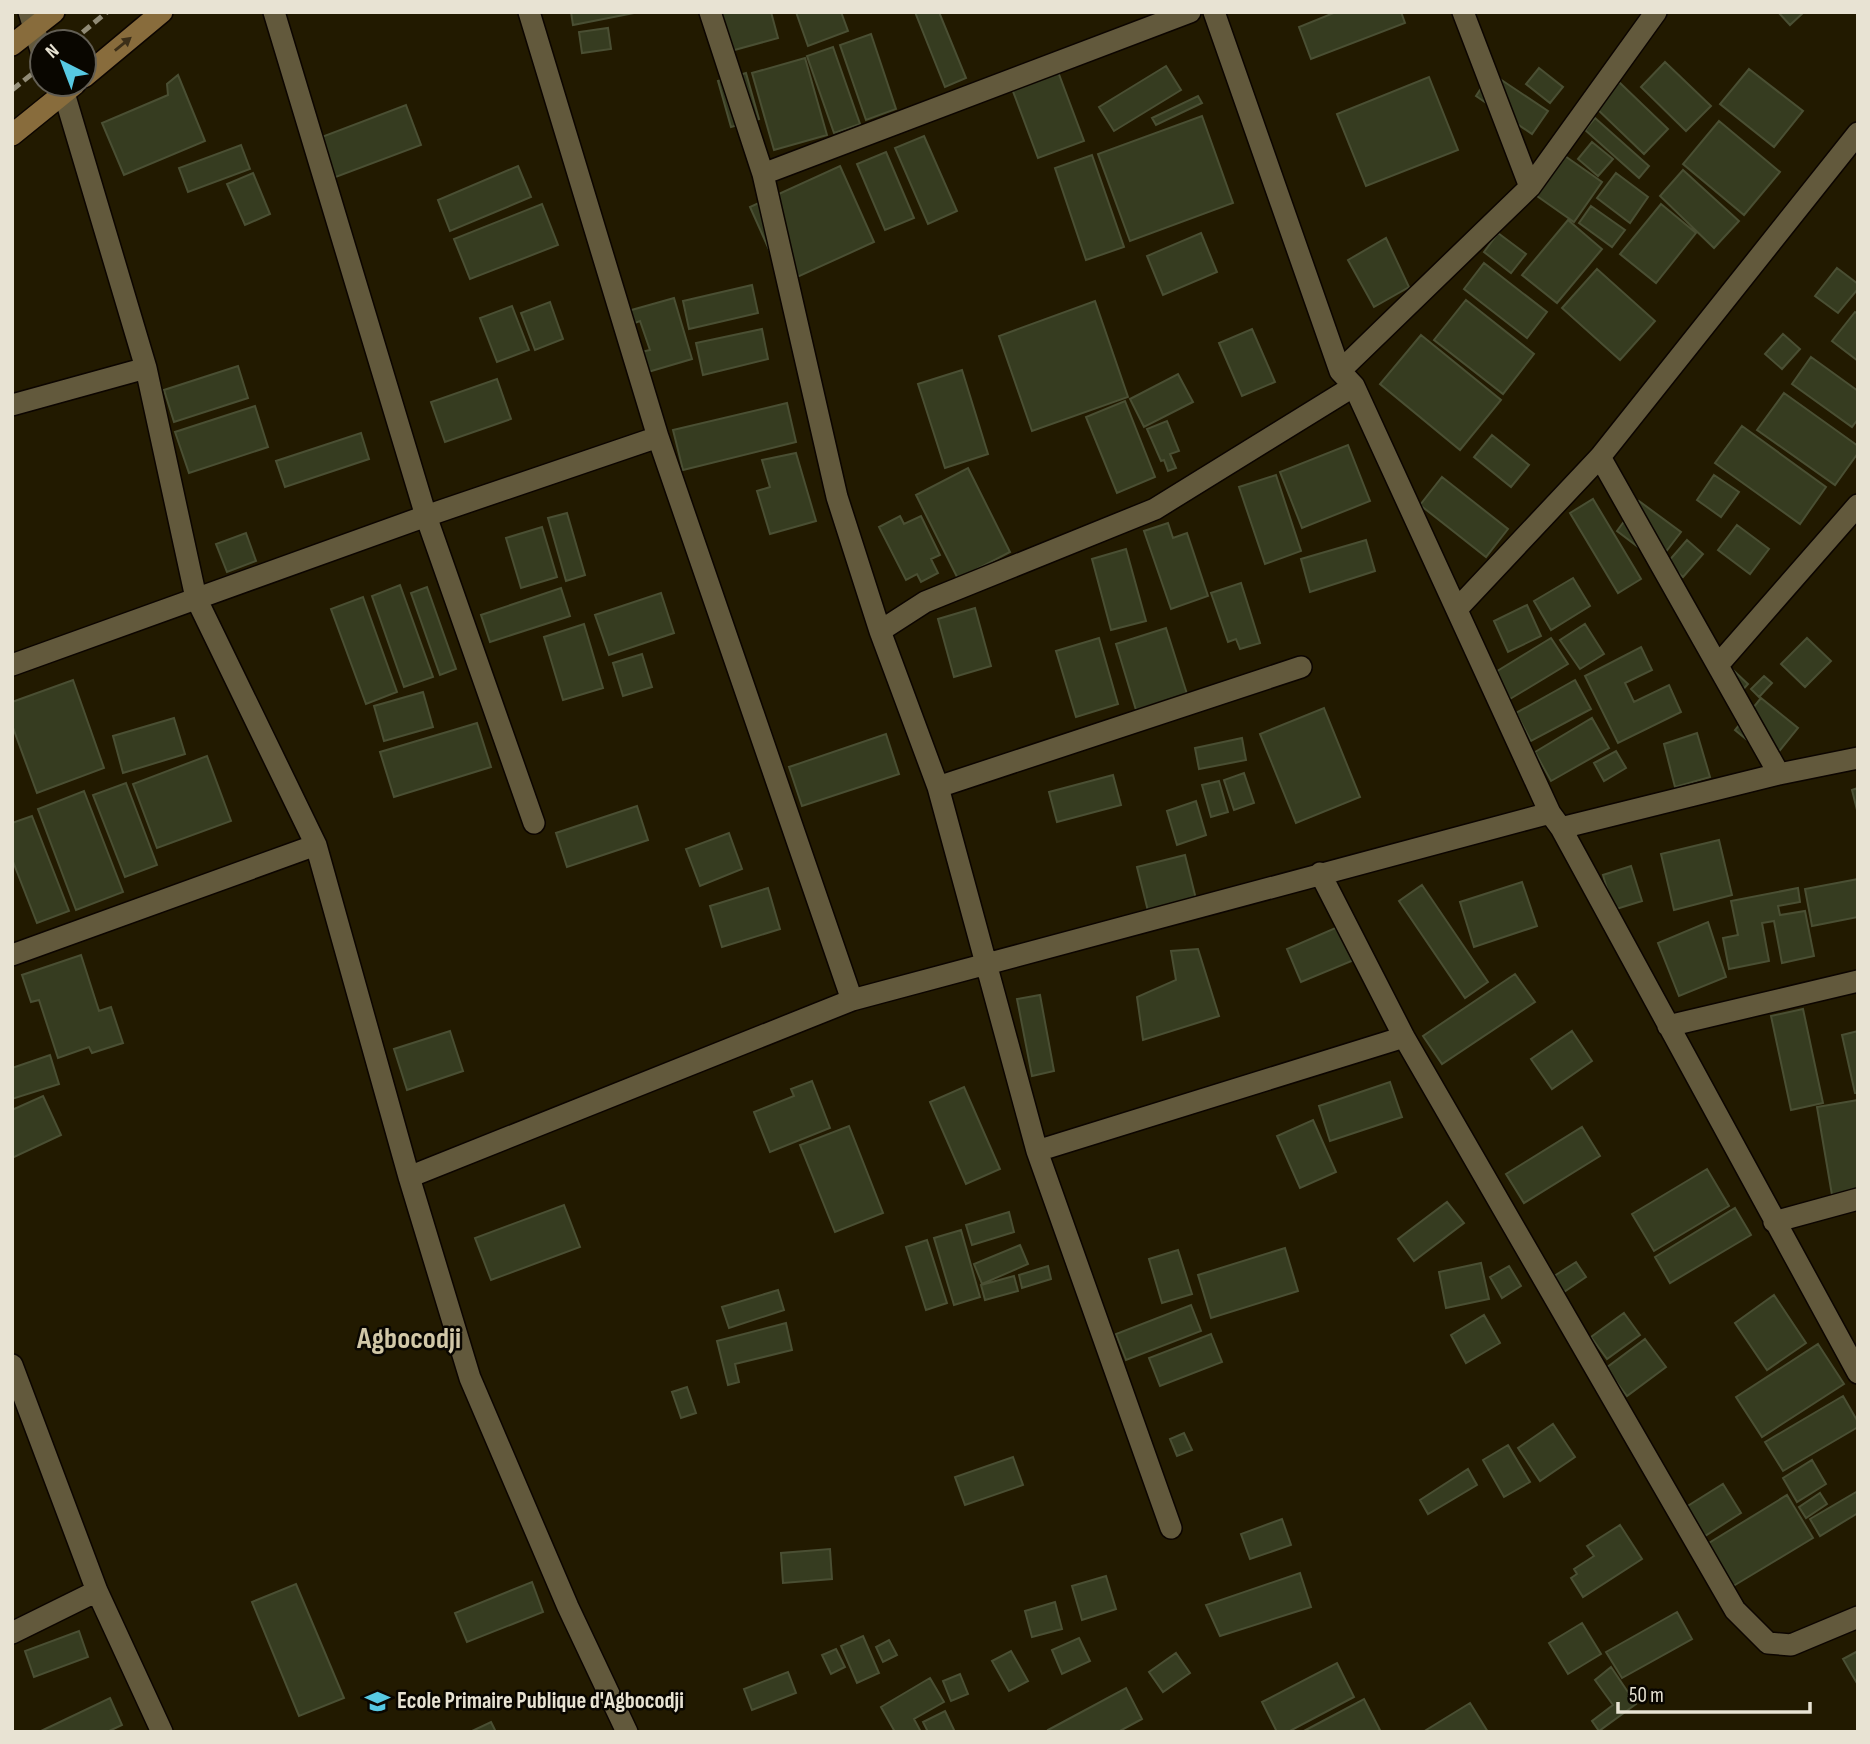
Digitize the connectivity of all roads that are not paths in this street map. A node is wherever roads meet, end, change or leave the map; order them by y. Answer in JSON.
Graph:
{"nodes":[{"id":1,"x":54,"y":12,"type":"edge"},
{"id":2,"x":162,"y":12,"type":"edge"},
{"id":3,"x":274,"y":12,"type":"edge"},
{"id":4,"x":530,"y":12,"type":"edge"},
{"id":5,"x":710,"y":12,"type":"edge"},
{"id":6,"x":1191,"y":12,"type":"edge"},
{"id":7,"x":1214,"y":12,"type":"edge"},
{"id":8,"x":1463,"y":12,"type":"edge"},
{"id":9,"x":1656,"y":12,"type":"edge"},
{"id":10,"x":31,"y":20,"type":"edge"},
{"id":11,"x":12,"y":46,"type":"edge"},
{"id":12,"x":98,"y":65,"type":"edge"},
{"id":13,"x":54,"y":98,"type":"edge"},
{"id":14,"x":69,"y":98,"type":"edge"},
{"id":15,"x":1858,"y":133,"type":"edge"},
{"id":16,"x":12,"y":135,"type":"edge"},
{"id":17,"x":763,"y":174,"type":"junction"},
{"id":18,"x":1530,"y":187,"type":"junction"},
{"id":19,"x":146,"y":368,"type":"junction"},
{"id":20,"x":1347,"y":379,"type":"junction"},
{"id":21,"x":12,"y":405,"type":"edge"},
{"id":22,"x":658,"y":437,"type":"junction"},
{"id":23,"x":1600,"y":457,"type":"junction"},
{"id":24,"x":1858,"y":505,"type":"edge"},
{"id":25,"x":426,"y":516,"type":"junction"},
{"id":26,"x":196,"y":598,"type":"junction"},
{"id":27,"x":1457,"y":609,"type":"junction"},
{"id":28,"x":880,"y":631,"type":"junction"},
{"id":29,"x":12,"y":665,"type":"edge"},
{"id":30,"x":1718,"y":665,"type":"junction"},
{"id":31,"x":1301,"y":667,"type":"dead end"},
{"id":32,"x":1858,"y":758,"type":"edge"},
{"id":33,"x":1779,"y":774,"type":"junction"},
{"id":34,"x":938,"y":787,"type":"junction"},
{"id":35,"x":1556,"y":821,"type":"junction"},
{"id":36,"x":534,"y":823,"type":"dead end"},
{"id":37,"x":316,"y":845,"type":"junction"},
{"id":38,"x":1320,"y":873,"type":"junction"},
{"id":39,"x":12,"y":955,"type":"edge"},
{"id":40,"x":987,"y":964,"type":"junction"},
{"id":41,"x":1858,"y":981,"type":"edge"},
{"id":42,"x":852,"y":1000,"type":"junction"},
{"id":43,"x":1668,"y":1026,"type":"junction"},
{"id":44,"x":1404,"y":1037,"type":"junction"},
{"id":45,"x":1037,"y":1151,"type":"junction"},
{"id":46,"x":409,"y":1177,"type":"junction"},
{"id":47,"x":1858,"y":1199,"type":"edge"},
{"id":48,"x":1774,"y":1222,"type":"junction"},
{"id":49,"x":12,"y":1365,"type":"edge"},
{"id":50,"x":1858,"y":1373,"type":"edge"},
{"id":51,"x":1171,"y":1528,"type":"dead end"},
{"id":52,"x":97,"y":1591,"type":"junction"},
{"id":53,"x":1858,"y":1617,"type":"edge"},
{"id":54,"x":12,"y":1633,"type":"edge"},
{"id":55,"x":162,"y":1732,"type":"edge"},
{"id":56,"x":627,"y":1732,"type":"edge"}],
"edges":[{"from":1,"to":10,"type":"main road"},
{"from":12,"to":2,"type":"main road","one_way":true},
{"from":3,"to":25,"type":"street"},
{"from":4,"to":22,"type":"street"},
{"from":5,"to":17,"type":"street"},
{"from":6,"to":17,"type":"street"},
{"from":7,"to":20,"type":"street"},
{"from":8,"to":18,"type":"street"},
{"from":9,"to":18,"type":"street"},
{"from":10,"to":11,"type":"main road"},
{"from":13,"to":16,"type":"main road"},
{"from":14,"to":19,"type":"street"},
{"from":15,"to":23,"type":"street"},
{"from":17,"to":28,"type":"street"},
{"from":18,"to":20,"type":"street"},
{"from":19,"to":21,"type":"street"},
{"from":19,"to":26,"type":"street"},
{"from":20,"to":27,"type":"street"},
{"from":20,"to":28,"type":"street"},
{"from":22,"to":25,"type":"street"},
{"from":22,"to":42,"type":"street"},
{"from":23,"to":27,"type":"street"},
{"from":23,"to":30,"type":"street"},
{"from":24,"to":30,"type":"street"},
{"from":25,"to":26,"type":"street"},
{"from":25,"to":36,"type":"street"},
{"from":26,"to":29,"type":"street"},
{"from":26,"to":37,"type":"street"},
{"from":27,"to":35,"type":"street"},
{"from":28,"to":34,"type":"street"},
{"from":30,"to":33,"type":"street"},
{"from":31,"to":34,"type":"street"},
{"from":32,"to":33,"type":"street"},
{"from":33,"to":35,"type":"street"},
{"from":34,"to":40,"type":"street"},
{"from":35,"to":38,"type":"street"},
{"from":35,"to":43,"type":"street"},
{"from":37,"to":39,"type":"street"},
{"from":37,"to":46,"type":"street"},
{"from":38,"to":40,"type":"street"},
{"from":38,"to":44,"type":"street"},
{"from":40,"to":42,"type":"street"},
{"from":40,"to":45,"type":"street"},
{"from":41,"to":43,"type":"street"},
{"from":42,"to":46,"type":"street"},
{"from":43,"to":48,"type":"street"},
{"from":44,"to":45,"type":"street"},
{"from":44,"to":53,"type":"street"},
{"from":45,"to":51,"type":"street"},
{"from":46,"to":56,"type":"street"},
{"from":47,"to":48,"type":"street"},
{"from":48,"to":50,"type":"street"},
{"from":49,"to":52,"type":"street"},
{"from":52,"to":54,"type":"street"},
{"from":52,"to":55,"type":"street"}]}
